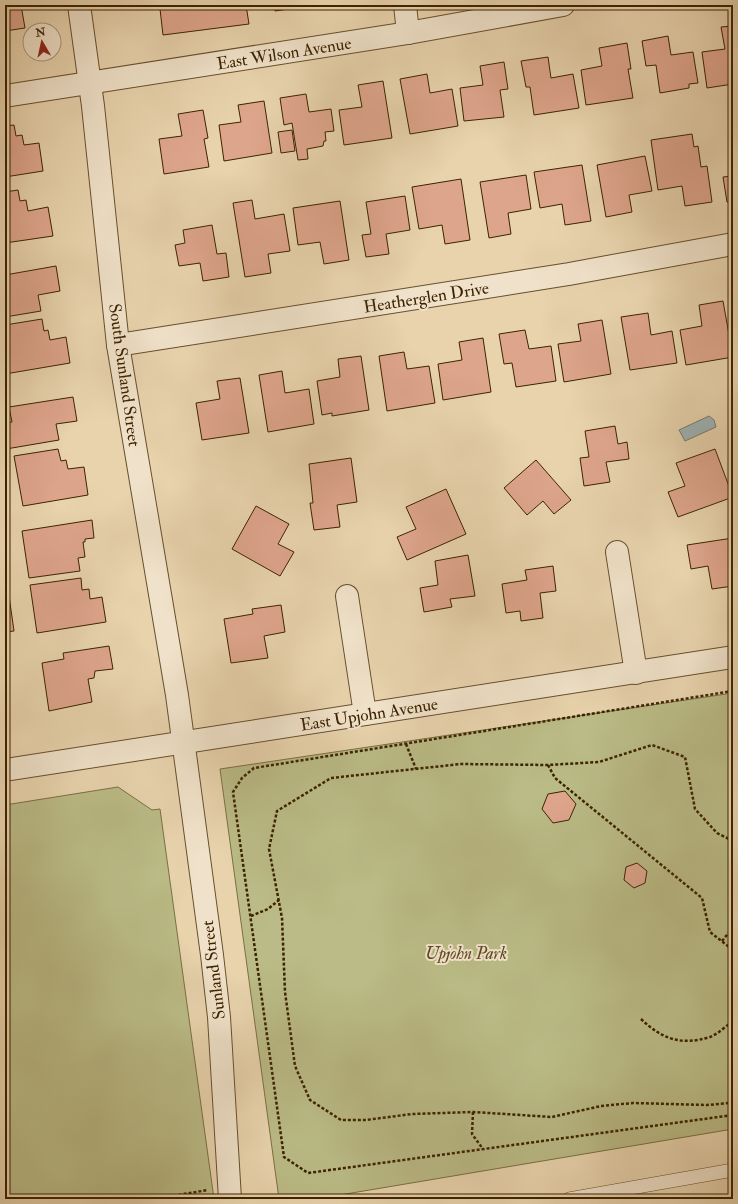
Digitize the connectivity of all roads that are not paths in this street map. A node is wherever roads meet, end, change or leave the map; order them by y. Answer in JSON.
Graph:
{"nodes":[{"id":1,"x":79,"y":5,"type":"edge"},
{"id":2,"x":405,"y":5,"type":"edge"},
{"id":3,"x":563,"y":5,"type":"edge"},
{"id":4,"x":408,"y":33,"type":"junction"},
{"id":5,"x":90,"y":83,"type":"junction"},
{"id":6,"x":5,"y":96,"type":"edge"},
{"id":7,"x":733,"y":244,"type":"edge"},
{"id":8,"x":118,"y":345,"type":"junction"},
{"id":9,"x":617,"y":552,"type":"dead end"},
{"id":10,"x":347,"y":596,"type":"dead end"},
{"id":11,"x":733,"y":658,"type":"edge"},
{"id":12,"x":636,"y":673,"type":"junction"},
{"id":13,"x":365,"y":714,"type":"junction"},
{"id":14,"x":184,"y":743,"type":"junction"},
{"id":15,"x":5,"y":770,"type":"edge"},
{"id":16,"x":733,"y":1170,"type":"edge"},
{"id":17,"x":229,"y":1193,"type":"edge"},
{"id":18,"x":569,"y":1199,"type":"edge"}],
"edges":[{"from":1,"to":5,"type":"street","name":"South Sunland Street"},
{"from":2,"to":4,"type":"street"},
{"from":3,"to":4,"type":"street","name":"East Wilson Avenue"},
{"from":4,"to":5,"type":"street","name":"East Wilson Avenue"},
{"from":5,"to":6,"type":"street","name":"East Wilson Avenue"},
{"from":5,"to":8,"type":"street","name":"South Sunland Street"},
{"from":7,"to":8,"type":"street","name":"Heatherglen Drive"},
{"from":8,"to":14,"type":"street","name":"South Sunland Street"},
{"from":9,"to":12,"type":"street"},
{"from":10,"to":13,"type":"street"},
{"from":11,"to":12,"type":"street","name":"East Upjohn Avenue"},
{"from":12,"to":13,"type":"street","name":"East Upjohn Avenue"},
{"from":13,"to":14,"type":"street","name":"East Upjohn Avenue"},
{"from":14,"to":15,"type":"street","name":"East Upjohn Avenue"},
{"from":14,"to":17,"type":"street","name":"Sunland Street"},
{"from":16,"to":18,"type":"lane"}]}
